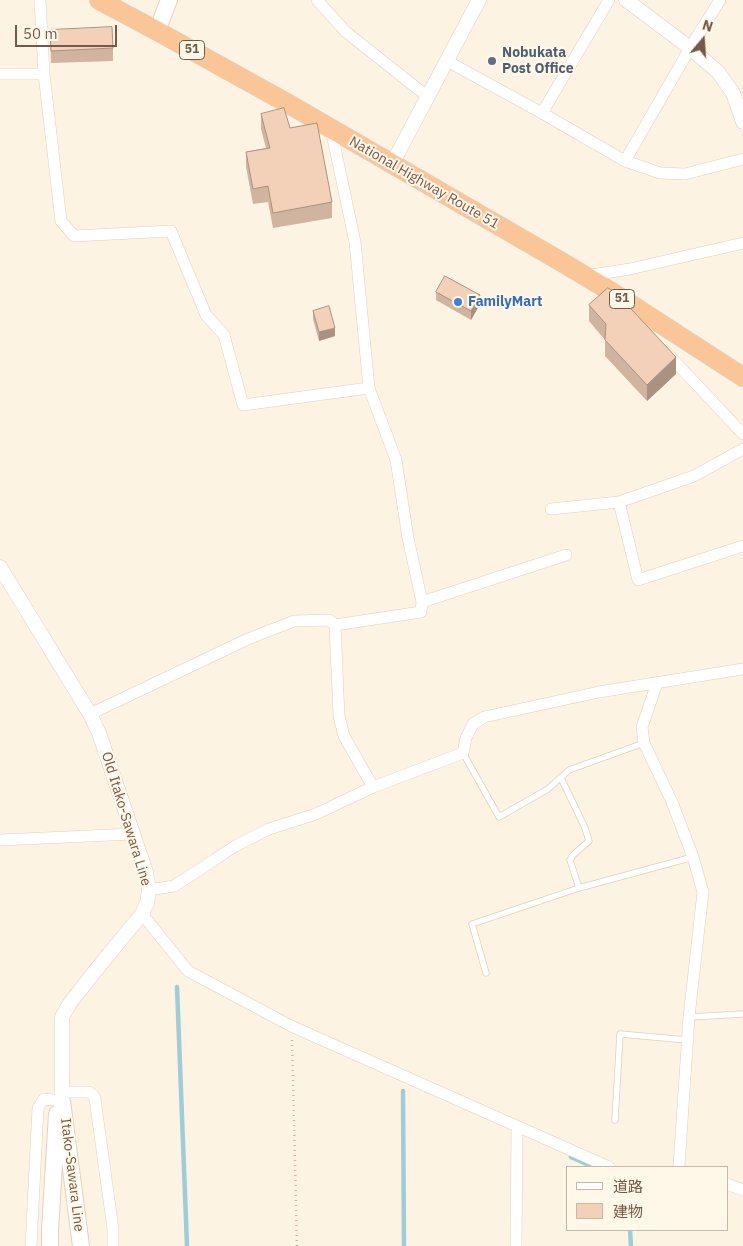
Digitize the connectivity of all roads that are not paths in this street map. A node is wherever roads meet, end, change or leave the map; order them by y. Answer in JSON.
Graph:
{"nodes":[{"id":1,"x":40,"y":0,"type":"edge"},
{"id":2,"x":99,"y":0,"type":"edge"},
{"id":3,"x":169,"y":0,"type":"edge"},
{"id":4,"x":317,"y":0,"type":"edge"},
{"id":5,"x":479,"y":0,"type":"edge"},
{"id":6,"x":609,"y":0,"type":"edge"},
{"id":7,"x":626,"y":0,"type":"edge"},
{"id":8,"x":720,"y":0,"type":"edge"},
{"id":9,"x":157,"y":31,"type":"junction"},
{"id":10,"x":690,"y":48,"type":"junction"},
{"id":11,"x":447,"y":61,"type":"junction"},
{"id":12,"x":0,"y":74,"type":"edge"},
{"id":13,"x":44,"y":74,"type":"junction"},
{"id":14,"x":428,"y":97,"type":"junction"},
{"id":15,"x":542,"y":113,"type":"junction"},
{"id":16,"x":743,"y":122,"type":"edge"},
{"id":17,"x":331,"y":129,"type":"junction"},
{"id":18,"x":743,"y":159,"type":"edge"},
{"id":19,"x":625,"y":161,"type":"junction"},
{"id":20,"x":392,"y":164,"type":"junction"},
{"id":21,"x":743,"y":243,"type":"edge"},
{"id":22,"x":585,"y":276,"type":"junction"},
{"id":23,"x":610,"y":291,"type":"junction"},
{"id":24,"x":643,"y":327,"type":"edge"},
{"id":25,"x":656,"y":341,"type":"edge"},
{"id":26,"x":743,"y":377,"type":"edge"},
{"id":27,"x":369,"y":388,"type":"junction"},
{"id":28,"x":743,"y":434,"type":"edge"},
{"id":29,"x":743,"y":448,"type":"edge"},
{"id":30,"x":619,"y":502,"type":"junction"},
{"id":31,"x":551,"y":509,"type":"dead end"},
{"id":32,"x":743,"y":546,"type":"edge"},
{"id":33,"x":566,"y":555,"type":"dead end"},
{"id":34,"x":0,"y":567,"type":"edge"},
{"id":35,"x":422,"y":602,"type":"junction"},
{"id":36,"x":335,"y":625,"type":"junction"},
{"id":37,"x":743,"y":669,"type":"edge"},
{"id":38,"x":657,"y":683,"type":"junction"},
{"id":39,"x":90,"y":714,"type":"junction"},
{"id":40,"x":644,"y":743,"type":"junction"},
{"id":41,"x":463,"y":753,"type":"junction"},
{"id":42,"x":560,"y":778,"type":"junction"},
{"id":43,"x":373,"y":787,"type":"junction"},
{"id":44,"x":133,"y":834,"type":"junction"},
{"id":45,"x":0,"y":840,"type":"edge"},
{"id":46,"x":693,"y":857,"type":"junction"},
{"id":47,"x":579,"y":888,"type":"junction"},
{"id":48,"x":149,"y":890,"type":"junction"},
{"id":49,"x":142,"y":914,"type":"junction"},
{"id":50,"x":486,"y":973,"type":"dead end"},
{"id":51,"x":743,"y":1014,"type":"edge"},
{"id":52,"x":689,"y":1017,"type":"junction"},
{"id":53,"x":687,"y":1040,"type":"junction"},
{"id":54,"x":62,"y":1096,"type":"junction"},
{"id":55,"x":615,"y":1120,"type":"dead end"},
{"id":56,"x":517,"y":1127,"type":"junction"},
{"id":57,"x":607,"y":1166,"type":"edge"},
{"id":58,"x":679,"y":1166,"type":"edge"},
{"id":59,"x":728,"y":1184,"type":"edge"},
{"id":60,"x":743,"y":1190,"type":"edge"},
{"id":61,"x":31,"y":1246,"type":"edge"},
{"id":62,"x":50,"y":1246,"type":"edge"},
{"id":63,"x":81,"y":1246,"type":"edge"},
{"id":64,"x":112,"y":1246,"type":"edge"},
{"id":65,"x":516,"y":1246,"type":"edge"}],
"edges":[{"from":1,"to":13,"type":"street"},
{"from":2,"to":9,"type":"highway","name":"National Highway Route 51","number":"51"},
{"from":3,"to":9,"type":"main road"},
{"from":4,"to":14,"type":"street"},
{"from":5,"to":11,"type":"street"},
{"from":6,"to":15,"type":"street"},
{"from":7,"to":10,"type":"street"},
{"from":8,"to":10,"type":"street"},
{"from":9,"to":17,"type":"highway","name":"National Highway Route 51","number":"51"},
{"from":10,"to":16,"type":"street"},
{"from":10,"to":19,"type":"street"},
{"from":11,"to":14,"type":"street"},
{"from":11,"to":15,"type":"street"},
{"from":12,"to":13,"type":"street"},
{"from":13,"to":27,"type":"street"},
{"from":14,"to":20,"type":"street"},
{"from":15,"to":19,"type":"street"},
{"from":17,"to":20,"type":"highway","name":"National Highway Route 51","number":"51"},
{"from":17,"to":27,"type":"street"},
{"from":18,"to":19,"type":"street"},
{"from":20,"to":22,"type":"highway","name":"National Highway Route 51","number":"51"},
{"from":21,"to":22,"type":"street"},
{"from":22,"to":23,"type":"highway","name":"National Highway Route 51","number":"51"},
{"from":23,"to":24,"type":"street"},
{"from":23,"to":26,"type":"highway","name":"National Highway Route 51","number":"51"},
{"from":25,"to":28,"type":"street"},
{"from":27,"to":35,"type":"street"},
{"from":29,"to":30,"type":"street"},
{"from":30,"to":31,"type":"street"},
{"from":30,"to":32,"type":"street"},
{"from":33,"to":35,"type":"street"},
{"from":34,"to":39,"type":"street","name":"Old Itako-Sawara Line"},
{"from":35,"to":36,"type":"street"},
{"from":36,"to":39,"type":"street"},
{"from":36,"to":43,"type":"street"},
{"from":37,"to":38,"type":"street"},
{"from":38,"to":40,"type":"street"},
{"from":38,"to":41,"type":"street"},
{"from":39,"to":44,"type":"street","name":"Old Itako-Sawara Line"},
{"from":40,"to":42,"type":"lane"},
{"from":40,"to":46,"type":"street"},
{"from":41,"to":42,"type":"lane"},
{"from":41,"to":43,"type":"street"},
{"from":42,"to":47,"type":"lane"},
{"from":43,"to":48,"type":"street"},
{"from":44,"to":45,"type":"street"},
{"from":44,"to":48,"type":"street","name":"Old Itako-Sawara Line"},
{"from":46,"to":47,"type":"lane"},
{"from":46,"to":52,"type":"street"},
{"from":47,"to":50,"type":"lane"},
{"from":48,"to":49,"type":"street","name":"Old Itako-Sawara Line"},
{"from":49,"to":54,"type":"street","name":"Old Itako-Sawara Line"},
{"from":49,"to":56,"type":"street"},
{"from":51,"to":52,"type":"lane"},
{"from":52,"to":53,"type":"street"},
{"from":53,"to":55,"type":"lane"},
{"from":53,"to":58,"type":"street"},
{"from":54,"to":61,"type":"street"},
{"from":54,"to":62,"type":"main road","name":"Itako-Sawara Line"},
{"from":54,"to":63,"type":"main road","name":"Itako-Sawara Line"},
{"from":54,"to":64,"type":"street"},
{"from":56,"to":57,"type":"street"},
{"from":56,"to":65,"type":"street"},
{"from":59,"to":60,"type":"street"}]}
